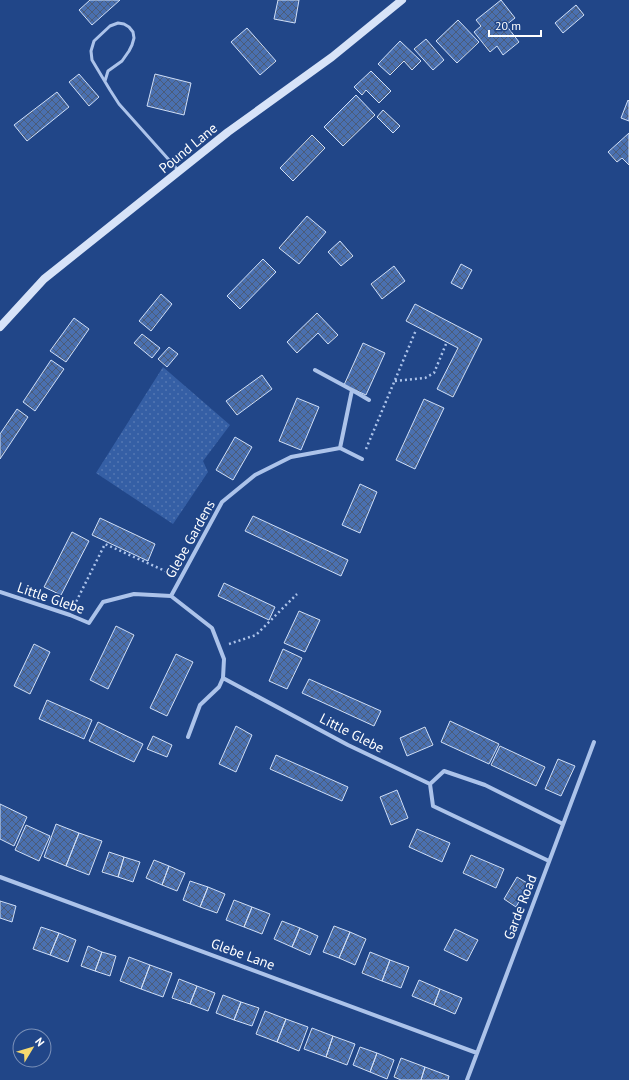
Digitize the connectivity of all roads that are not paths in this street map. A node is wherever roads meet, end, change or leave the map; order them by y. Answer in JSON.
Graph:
{"nodes":[{"id":1,"x":402,"y":0,"type":"edge"},
{"id":2,"x":105,"y":81,"type":"junction"},
{"id":3,"x":179,"y":171,"type":"junction"},
{"id":4,"x":0,"y":327,"type":"edge"},
{"id":5,"x":315,"y":370,"type":"dead end"},
{"id":6,"x":352,"y":390,"type":"junction"},
{"id":7,"x":369,"y":400,"type":"dead end"},
{"id":8,"x":340,"y":448,"type":"junction"},
{"id":9,"x":362,"y":459,"type":"road end"},
{"id":10,"x":0,"y":592,"type":"edge"},
{"id":11,"x":171,"y":596,"type":"junction"},
{"id":12,"x":223,"y":678,"type":"junction"},
{"id":13,"x":188,"y":737,"type":"dead end"},
{"id":14,"x":594,"y":742,"type":"dead end"},
{"id":15,"x":430,"y":784,"type":"junction"},
{"id":16,"x":563,"y":824,"type":"junction"},
{"id":17,"x":549,"y":860,"type":"junction"},
{"id":18,"x":0,"y":877,"type":"edge"},
{"id":19,"x":477,"y":1053,"type":"junction"},
{"id":20,"x":467,"y":1080,"type":"edge"}],
"edges":[{"from":1,"to":3,"type":"street","name":"Pound Lane"},
{"from":2,"to":2,"type":"lane"},
{"from":2,"to":3,"type":"lane"},
{"from":3,"to":4,"type":"street","name":"Pound Lane"},
{"from":5,"to":6,"type":"street"},
{"from":6,"to":7,"type":"street"},
{"from":6,"to":8,"type":"street"},
{"from":8,"to":9,"type":"street"},
{"from":8,"to":11,"type":"street","name":"Glebe Gardens"},
{"from":10,"to":11,"type":"street","name":"Little Glebe"},
{"from":11,"to":12,"type":"street"},
{"from":12,"to":13,"type":"street"},
{"from":12,"to":15,"type":"street","name":"Little Glebe"},
{"from":14,"to":16,"type":"street","name":"Garde Road"},
{"from":15,"to":16,"type":"street"},
{"from":15,"to":17,"type":"street"},
{"from":16,"to":17,"type":"street","name":"Garde Road"},
{"from":17,"to":19,"type":"street","name":"Garde Road"},
{"from":18,"to":19,"type":"street","name":"Glebe Lane"},
{"from":19,"to":20,"type":"street","name":"Garde Road"}]}
